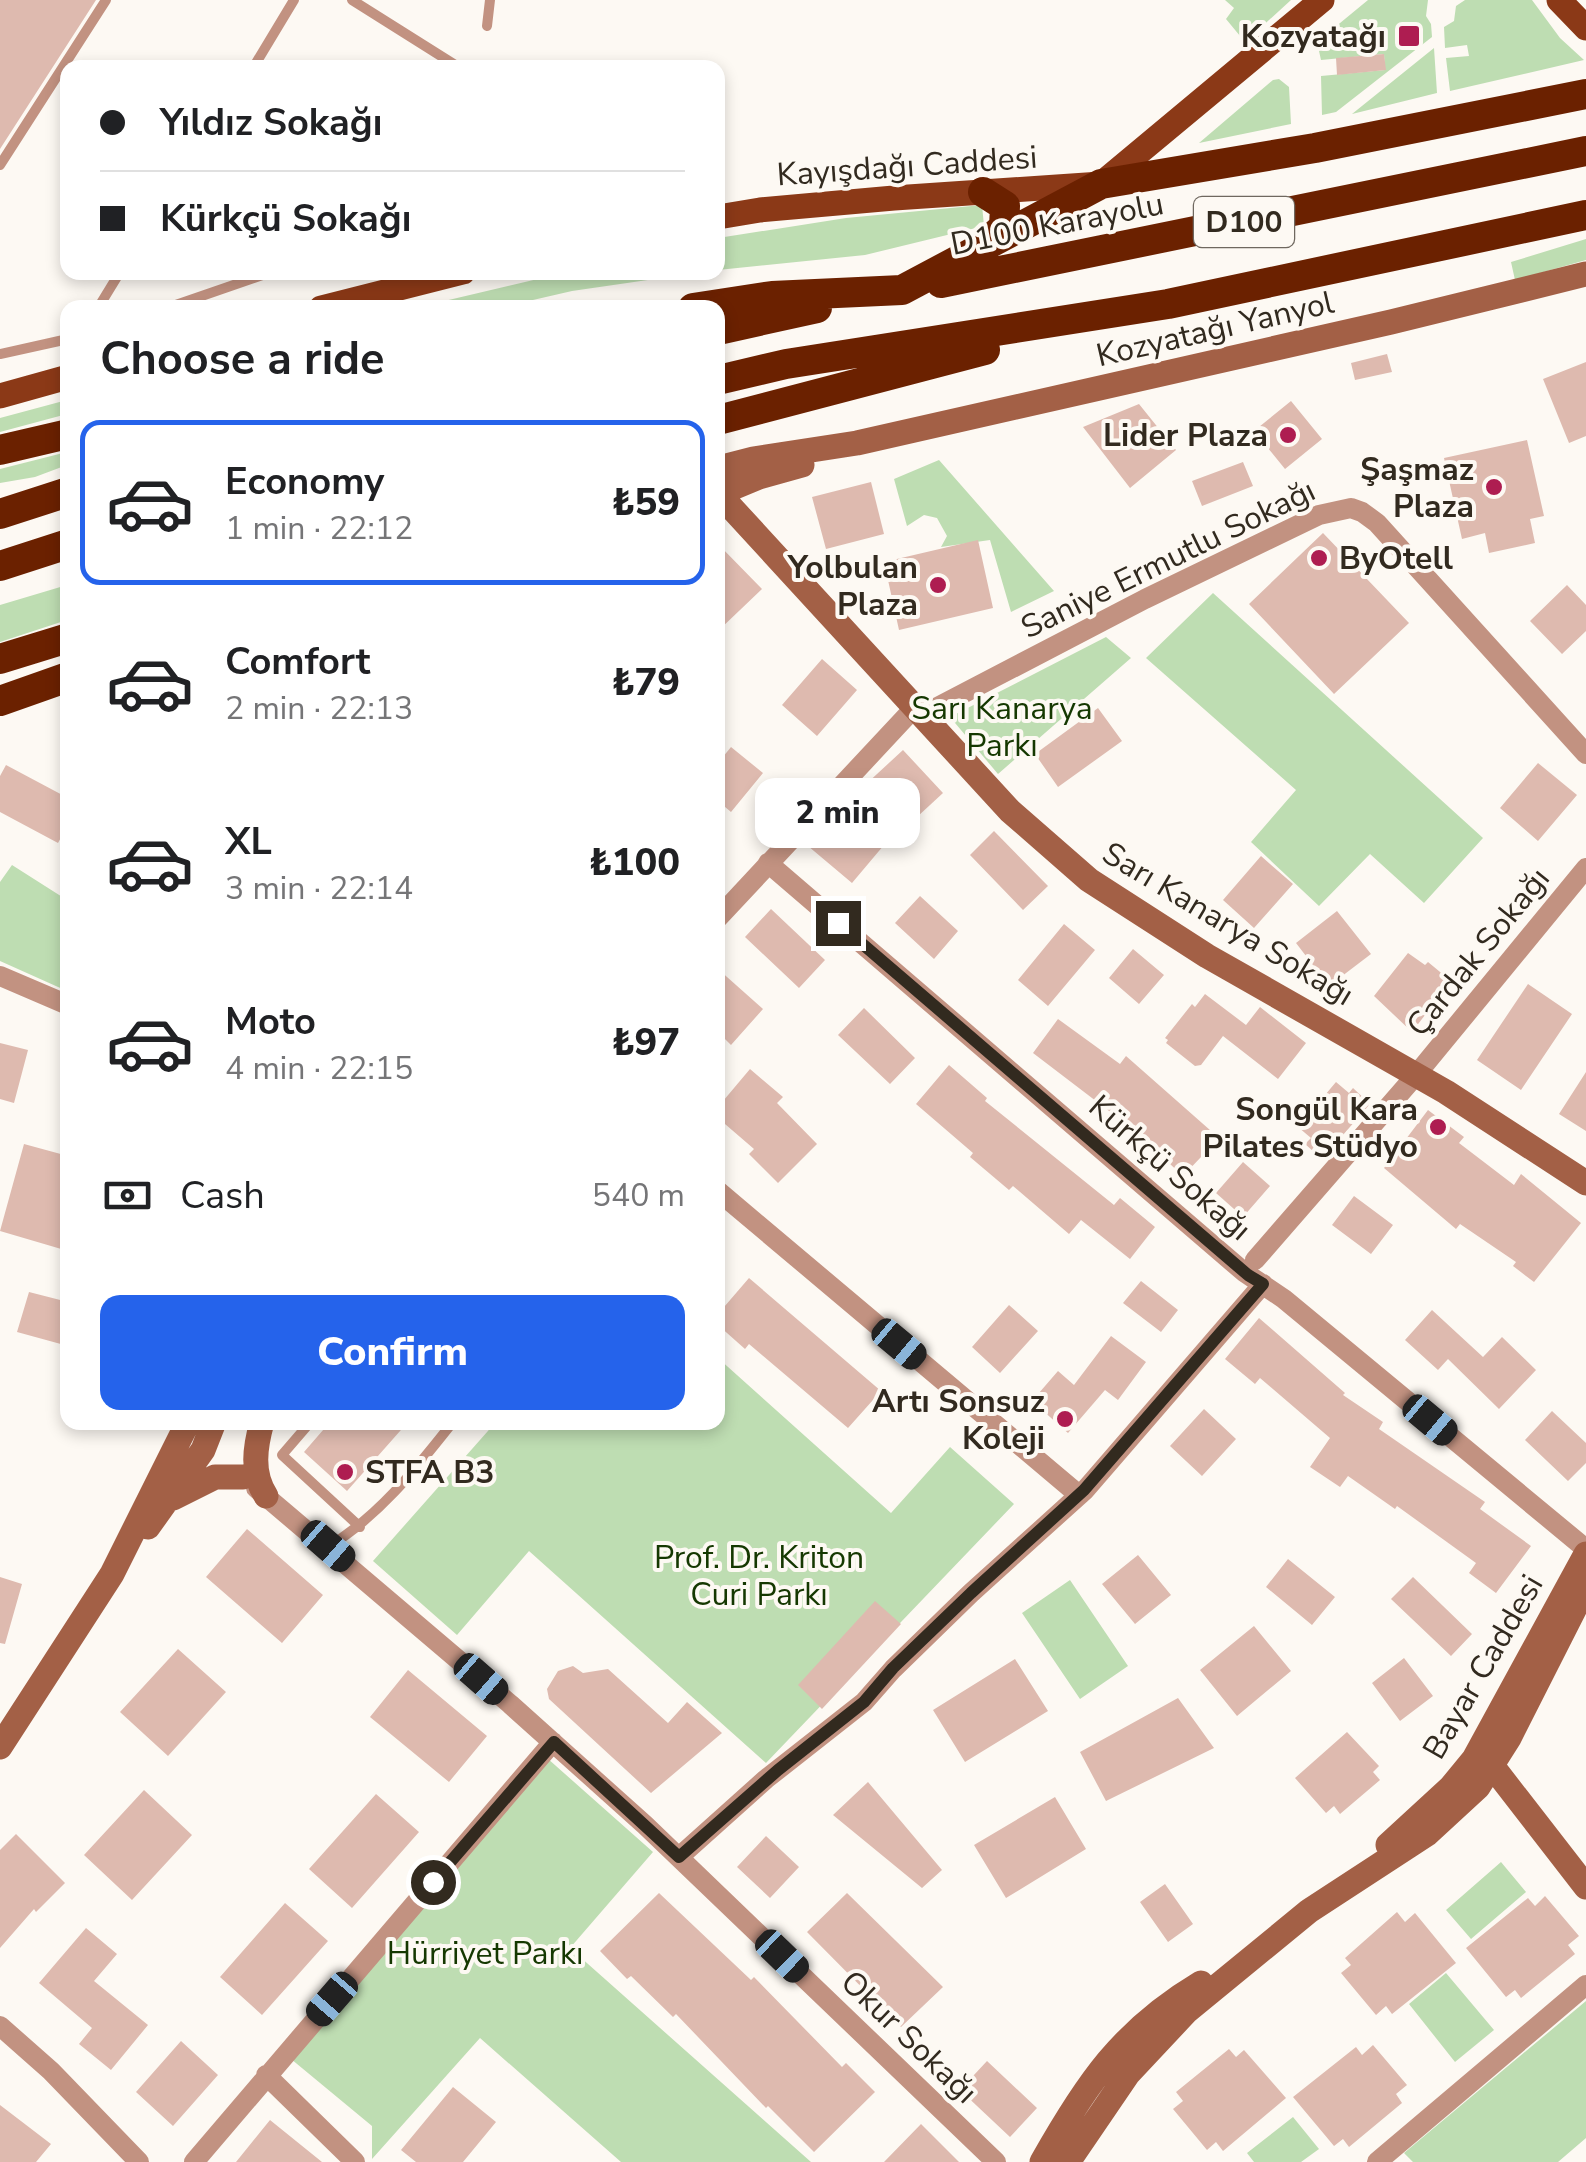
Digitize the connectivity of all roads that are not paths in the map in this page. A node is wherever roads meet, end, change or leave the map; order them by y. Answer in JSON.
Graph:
{"nodes":[{"id":1,"x":106,"y":0,"type":"edge"},
{"id":2,"x":294,"y":0,"type":"edge"},
{"id":3,"x":352,"y":0,"type":"edge"},
{"id":4,"x":490,"y":0,"type":"edge"},
{"id":5,"x":1322,"y":0,"type":"edge"},
{"id":6,"x":1559,"y":0,"type":"edge"},
{"id":7,"x":487,"y":26,"type":"dead end"},
{"id":8,"x":1586,"y":28,"type":"edge"},
{"id":9,"x":67,"y":60,"type":"edge"},
{"id":10,"x":257,"y":60,"type":"edge"},
{"id":11,"x":447,"y":60,"type":"edge"},
{"id":12,"x":60,"y":71,"type":"edge"},
{"id":13,"x":1586,"y":94,"type":"edge"},
{"id":14,"x":1586,"y":152,"type":"edge"},
{"id":15,"x":0,"y":164,"type":"edge"},
{"id":16,"x":1101,"y":184,"type":"junction"},
{"id":17,"x":983,"y":192,"type":"junction"},
{"id":18,"x":1586,"y":215,"type":"edge"},
{"id":19,"x":725,"y":216,"type":"edge"},
{"id":20,"x":976,"y":253,"type":"junction"},
{"id":21,"x":1586,"y":274,"type":"edge"},
{"id":22,"x":248,"y":280,"type":"edge"},
{"id":23,"x":431,"y":280,"type":"edge"},
{"id":24,"x":902,"y":290,"type":"junction"},
{"id":25,"x":190,"y":300,"type":"edge"},
{"id":26,"x":352,"y":300,"type":"edge"},
{"id":27,"x":725,"y":303,"type":"edge"},
{"id":28,"x":1168,"y":304,"type":"junction"},
{"id":29,"x":725,"y":328,"type":"edge"},
{"id":30,"x":60,"y":341,"type":"edge"},
{"id":31,"x":0,"y":354,"type":"edge"},
{"id":32,"x":725,"y":378,"type":"edge"},
{"id":33,"x":60,"y":379,"type":"edge"},
{"id":34,"x":0,"y":396,"type":"edge"},
{"id":35,"x":725,"y":418,"type":"edge"},
{"id":36,"x":60,"y":436,"type":"edge"},
{"id":37,"x":857,"y":442,"type":"junction"},
{"id":38,"x":0,"y":450,"type":"edge"},
{"id":39,"x":725,"y":466,"type":"edge"},
{"id":40,"x":768,"y":474,"type":"junction"},
{"id":41,"x":60,"y":481,"type":"edge"},
{"id":42,"x":0,"y":491,"type":"edge"},
{"id":43,"x":725,"y":491,"type":"edge"},
{"id":44,"x":60,"y":495,"type":"edge"},
{"id":45,"x":725,"y":502,"type":"edge"},
{"id":46,"x":0,"y":514,"type":"edge"},
{"id":47,"x":725,"y":519,"type":"edge"},
{"id":48,"x":757,"y":536,"type":"junction"},
{"id":49,"x":60,"y":547,"type":"edge"},
{"id":50,"x":0,"y":566,"type":"edge"},
{"id":51,"x":60,"y":640,"type":"edge"},
{"id":52,"x":0,"y":659,"type":"edge"},
{"id":53,"x":60,"y":681,"type":"edge"},
{"id":54,"x":0,"y":701,"type":"edge"},
{"id":55,"x":918,"y":711,"type":"junction"},
{"id":56,"x":1586,"y":754,"type":"edge"},
{"id":57,"x":768,"y":863,"type":"junction"},
{"id":58,"x":1586,"y":868,"type":"edge"},
{"id":59,"x":725,"y":910,"type":"edge"},
{"id":60,"x":0,"y":976,"type":"edge"},
{"id":61,"x":60,"y":1002,"type":"edge"},
{"id":62,"x":1416,"y":1075,"type":"junction"},
{"id":63,"x":1586,"y":1183,"type":"edge"},
{"id":64,"x":725,"y":1197,"type":"edge"},
{"id":65,"x":1254,"y":1260,"type":"dead end"},
{"id":66,"x":1263,"y":1284,"type":"junction"},
{"id":67,"x":198,"y":1430,"type":"edge"},
{"id":68,"x":261,"y":1430,"type":"edge"},
{"id":69,"x":304,"y":1430,"type":"edge"},
{"id":70,"x":446,"y":1430,"type":"edge"},
{"id":71,"x":243,"y":1477,"type":"junction"},
{"id":72,"x":1079,"y":1495,"type":"junction"},
{"id":73,"x":266,"y":1496,"type":"junction"},
{"id":74,"x":170,"y":1500,"type":"junction"},
{"id":75,"x":360,"y":1527,"type":"junction"},
{"id":76,"x":328,"y":1546,"type":"junction"},
{"id":77,"x":1586,"y":1552,"type":"edge"},
{"id":78,"x":112,"y":1574,"type":"junction"},
{"id":79,"x":1586,"y":1586,"type":"edge"},
{"id":80,"x":21,"y":1713,"type":"junction"},
{"id":81,"x":0,"y":1735,"type":"edge"},
{"id":82,"x":554,"y":1742,"type":"junction"},
{"id":83,"x":0,"y":1747,"type":"edge"},
{"id":84,"x":1492,"y":1767,"type":"junction"},
{"id":85,"x":1464,"y":1773,"type":"junction"},
{"id":86,"x":679,"y":1857,"type":"junction"},
{"id":87,"x":1586,"y":1887,"type":"edge"},
{"id":88,"x":1343,"y":1888,"type":"junction"},
{"id":89,"x":1257,"y":1950,"type":"junction"},
{"id":90,"x":1586,"y":1985,"type":"edge"},
{"id":91,"x":0,"y":2026,"type":"edge"},
{"id":92,"x":266,"y":2076,"type":"junction"},
{"id":93,"x":1382,"y":2161,"type":"edge"},
{"id":94,"x":139,"y":2162,"type":"edge"},
{"id":95,"x":194,"y":2162,"type":"edge"},
{"id":96,"x":355,"y":2162,"type":"edge"},
{"id":97,"x":996,"y":2162,"type":"edge"},
{"id":98,"x":1042,"y":2162,"type":"edge"},
{"id":99,"x":1068,"y":2162,"type":"edge"}],
"edges":[{"from":1,"to":9,"type":"lane"},
{"from":2,"to":10,"type":"lane"},
{"from":3,"to":11,"type":"lane"},
{"from":4,"to":7,"type":"lane"},
{"from":5,"to":16,"type":"main road"},
{"from":6,"to":8,"type":"main road"},
{"from":12,"to":15,"type":"lane"},
{"from":13,"to":16,"type":"highway","number":"D100"},
{"from":14,"to":24,"type":"highway","name":"D100 Karayolu","number":"D100"},
{"from":16,"to":17,"type":"main road","name":"Kayışdağı Caddesi"},
{"from":16,"to":20,"type":"highway","number":"D100"},
{"from":17,"to":19,"type":"main road","name":"Kayışdağı Caddesi"},
{"from":17,"to":20,"type":"highway"},
{"from":18,"to":28,"type":"highway","number":"D100"},
{"from":20,"to":24,"type":"highway","number":"D100"},
{"from":21,"to":37,"type":"main road","name":"Kozyatağı Yanyol"},
{"from":22,"to":25,"type":"lane"},
{"from":23,"to":26,"type":"main road"},
{"from":24,"to":27,"type":"highway"},
{"from":24,"to":29,"type":"highway","name":"D100 Karayolu","number":"D100"},
{"from":28,"to":32,"type":"highway","number":"D100"},
{"from":28,"to":35,"type":"highway"},
{"from":30,"to":31,"type":"lane"},
{"from":33,"to":34,"type":"main road"},
{"from":36,"to":38,"type":"highway"},
{"from":37,"to":39,"type":"main road"},
{"from":37,"to":40,"type":"main road"},
{"from":40,"to":43,"type":"main road"},
{"from":40,"to":48,"type":"main road"},
{"from":41,"to":42,"type":"highway"},
{"from":44,"to":46,"type":"highway"},
{"from":45,"to":48,"type":"main road","name":"Sarı Kanarya Sokağı"},
{"from":47,"to":48,"type":"main road"},
{"from":48,"to":55,"type":"main road","name":"Sarı Kanarya Sokağı"},
{"from":49,"to":50,"type":"highway"},
{"from":51,"to":52,"type":"highway"},
{"from":53,"to":54,"type":"highway"},
{"from":55,"to":56,"type":"street","name":"Saniye Ermutlu Sokağı"},
{"from":55,"to":57,"type":"street"},
{"from":55,"to":62,"type":"main road","name":"Sarı Kanarya Sokağı"},
{"from":57,"to":59,"type":"street"},
{"from":57,"to":66,"type":"street","name":"Kürkçü Sokağı"},
{"from":58,"to":62,"type":"street","name":"Çardak Sokağı"},
{"from":60,"to":61,"type":"street"},
{"from":62,"to":63,"type":"main road","name":"Sarı Kanarya Sokağı"},
{"from":62,"to":65,"type":"street","name":"Çardak Sokağı"},
{"from":64,"to":72,"type":"street"},
{"from":66,"to":72,"type":"street"},
{"from":66,"to":77,"type":"street","name":"Kürkçü Sokağı"},
{"from":67,"to":71,"type":"main road"},
{"from":67,"to":74,"type":"main road"},
{"from":67,"to":78,"type":"main road"},
{"from":68,"to":73,"type":"main road"},
{"from":69,"to":75,"type":"lane"},
{"from":70,"to":75,"type":"lane"},
{"from":71,"to":73,"type":"street","name":"Okur Sokağı"},
{"from":71,"to":74,"type":"main road"},
{"from":72,"to":86,"type":"street"},
{"from":73,"to":76,"type":"street","name":"Okur Sokağı"},
{"from":74,"to":78,"type":"main road"},
{"from":75,"to":76,"type":"lane"},
{"from":76,"to":82,"type":"street","name":"Okur Sokağı"},
{"from":77,"to":85,"type":"main road","name":"Bayar Caddesi"},
{"from":78,"to":80,"type":"main road"},
{"from":79,"to":84,"type":"main road","name":"Bayar Caddesi"},
{"from":80,"to":81,"type":"main road"},
{"from":80,"to":83,"type":"main road"},
{"from":82,"to":86,"type":"street","name":"Okur Sokağı"},
{"from":82,"to":92,"type":"street"},
{"from":84,"to":85,"type":"street"},
{"from":84,"to":87,"type":"main road"},
{"from":84,"to":88,"type":"main road","name":"Bayar Caddesi"},
{"from":85,"to":88,"type":"main road","name":"Bayar Caddesi"},
{"from":86,"to":97,"type":"street","name":"Okur Sokağı"},
{"from":88,"to":89,"type":"main road","name":"Bayar Caddesi"},
{"from":89,"to":98,"type":"main road","name":"Bayar Caddesi"},
{"from":89,"to":99,"type":"main road","name":"Bayar Caddesi"},
{"from":90,"to":93,"type":"street"},
{"from":91,"to":94,"type":"street"},
{"from":92,"to":95,"type":"street"},
{"from":92,"to":96,"type":"street"}]}
